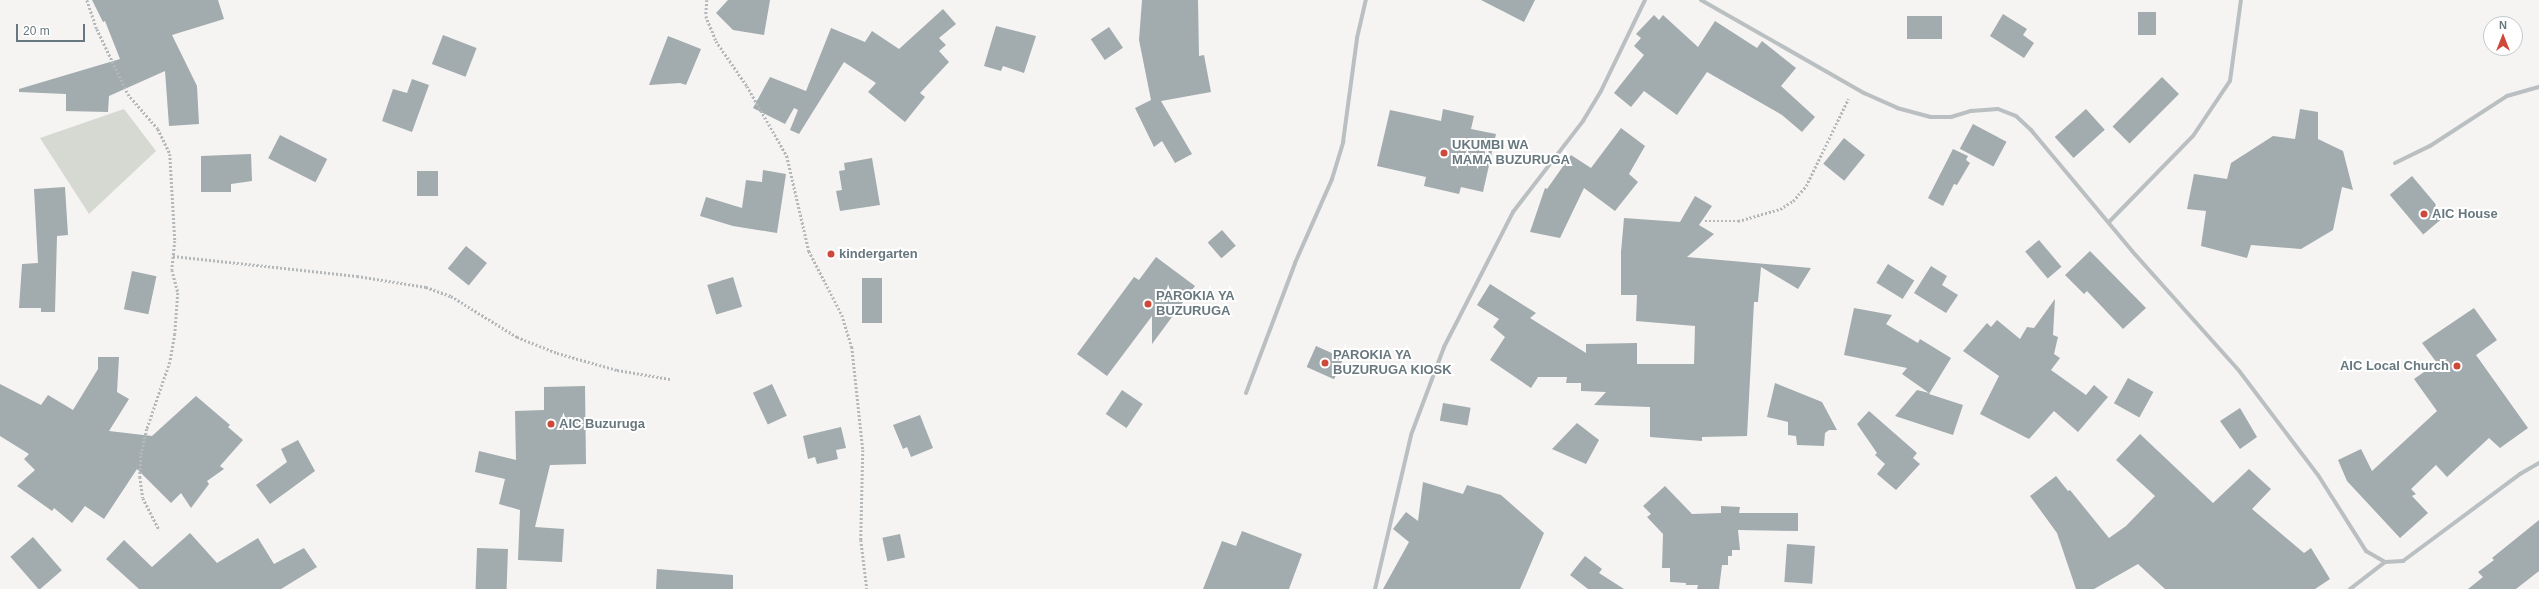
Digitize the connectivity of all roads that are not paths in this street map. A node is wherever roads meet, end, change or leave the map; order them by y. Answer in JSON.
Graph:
{"nodes":[{"id":1,"x":1366,"y":0,"type":"edge"},
{"id":2,"x":1645,"y":0,"type":"edge"},
{"id":3,"x":1701,"y":0,"type":"edge"},
{"id":4,"x":2241,"y":0,"type":"edge"},
{"id":5,"x":2539,"y":87,"type":"edge"},
{"id":6,"x":2395,"y":163,"type":"dead end"},
{"id":7,"x":2109,"y":222,"type":"junction"},
{"id":8,"x":1246,"y":393,"type":"dead end"},
{"id":9,"x":2539,"y":463,"type":"edge"},
{"id":10,"x":2385,"y":562,"type":"junction"},
{"id":11,"x":1375,"y":589,"type":"edge"},
{"id":12,"x":2350,"y":589,"type":"edge"}],
"edges":[{"from":1,"to":8,"type":"street"},
{"from":2,"to":11,"type":"street"},
{"from":3,"to":7,"type":"street"},
{"from":4,"to":7,"type":"street"},
{"from":5,"to":6,"type":"street"},
{"from":7,"to":10,"type":"street"},
{"from":9,"to":10,"type":"street"},
{"from":10,"to":12,"type":"street"}]}
